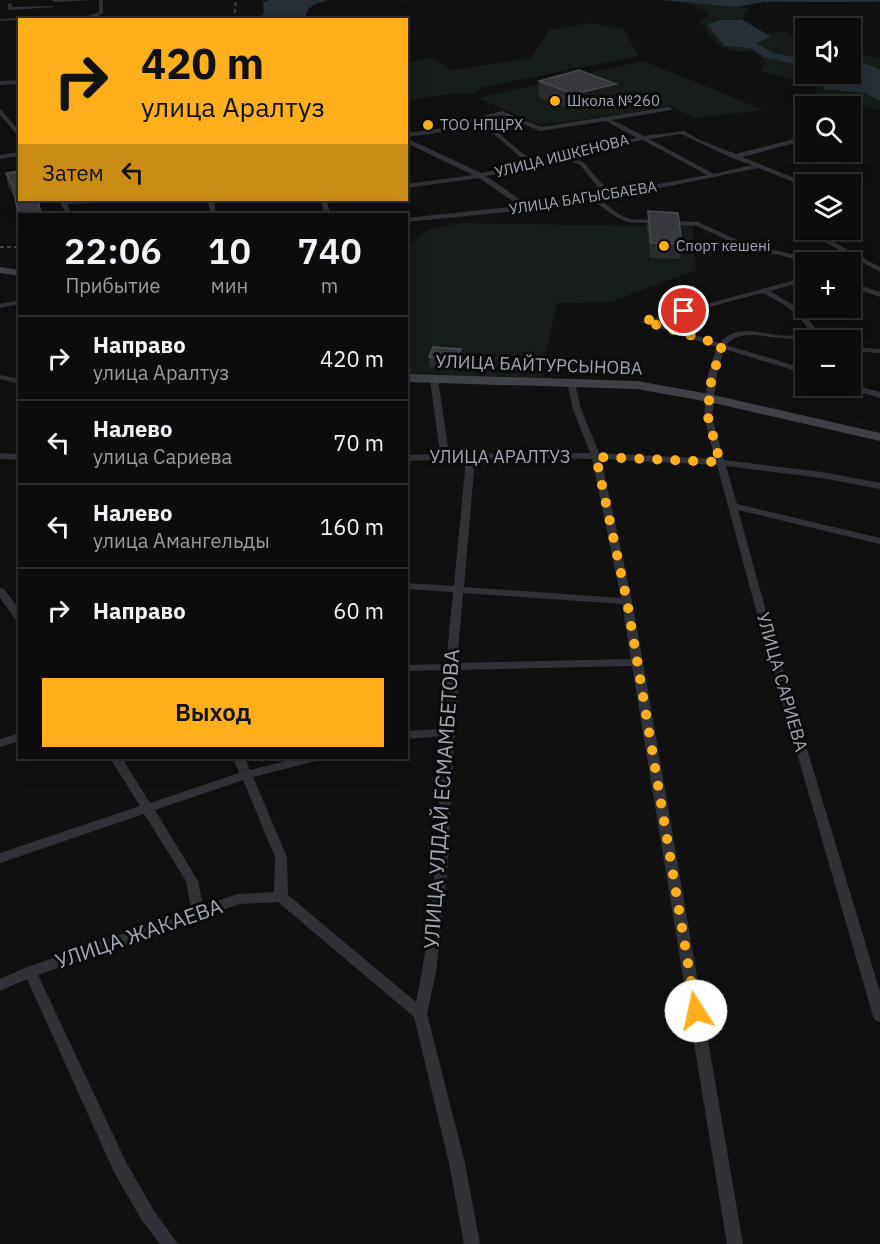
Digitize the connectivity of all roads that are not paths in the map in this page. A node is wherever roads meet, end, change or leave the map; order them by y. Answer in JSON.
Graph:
{"nodes":[{"id":1,"x":91,"y":0,"type":"edge"},
{"id":2,"x":101,"y":0,"type":"edge"},
{"id":3,"x":53,"y":3,"type":"edge"},
{"id":4,"x":9,"y":4,"type":"dead end"},
{"id":5,"x":50,"y":17,"type":"junction"},
{"id":6,"x":33,"y":18,"type":"edge"},
{"id":7,"x":68,"y":18,"type":"edge"},
{"id":8,"x":89,"y":18,"type":"edge"},
{"id":9,"x":18,"y":19,"type":"edge"},
{"id":10,"x":0,"y":20,"type":"edge"},
{"id":11,"x":18,"y":82,"type":"edge"},
{"id":12,"x":0,"y":83,"type":"edge"},
{"id":13,"x":669,"y":109,"type":"dead end"},
{"id":14,"x":0,"y":111,"type":"edge"},
{"id":15,"x":607,"y":119,"type":"junction"},
{"id":16,"x":467,"y":122,"type":"junction"},
{"id":17,"x":16,"y":127,"type":"edge"},
{"id":18,"x":408,"y":137,"type":"edge"},
{"id":19,"x":408,"y":138,"type":"edge"},
{"id":20,"x":641,"y":138,"type":"junction"},
{"id":21,"x":795,"y":141,"type":"edge"},
{"id":22,"x":18,"y":154,"type":"edge"},
{"id":23,"x":564,"y":156,"type":"junction"},
{"id":24,"x":0,"y":157,"type":"edge"},
{"id":25,"x":734,"y":157,"type":"junction"},
{"id":26,"x":537,"y":165,"type":"junction"},
{"id":27,"x":757,"y":166,"type":"junction"},
{"id":28,"x":712,"y":175,"type":"junction"},
{"id":29,"x":481,"y":176,"type":"junction"},
{"id":30,"x":795,"y":181,"type":"edge"},
{"id":31,"x":408,"y":186,"type":"edge"},
{"id":32,"x":609,"y":196,"type":"junction"},
{"id":33,"x":594,"y":199,"type":"junction"},
{"id":34,"x":527,"y":208,"type":"junction"},
{"id":35,"x":408,"y":220,"type":"edge"},
{"id":36,"x":826,"y":240,"type":"edge"},
{"id":37,"x":795,"y":257,"type":"edge"},
{"id":38,"x":864,"y":261,"type":"junction"},
{"id":39,"x":861,"y":262,"type":"edge"},
{"id":40,"x":0,"y":270,"type":"edge"},
{"id":41,"x":880,"y":270,"type":"edge"},
{"id":42,"x":18,"y":273,"type":"edge"},
{"id":43,"x":795,"y":282,"type":"edge"},
{"id":44,"x":861,"y":288,"type":"edge"},
{"id":45,"x":762,"y":290,"type":"junction"},
{"id":46,"x":880,"y":295,"type":"edge"},
{"id":47,"x":18,"y":302,"type":"edge"},
{"id":48,"x":0,"y":306,"type":"edge"},
{"id":49,"x":809,"y":330,"type":"edge"},
{"id":50,"x":795,"y":338,"type":"edge"},
{"id":51,"x":722,"y":345,"type":"junction"},
{"id":52,"x":861,"y":350,"type":"edge"},
{"id":53,"x":880,"y":351,"type":"edge"},
{"id":54,"x":795,"y":368,"type":"edge"},
{"id":55,"x":0,"y":377,"type":"edge"},
{"id":56,"x":408,"y":378,"type":"edge"},
{"id":57,"x":434,"y":380,"type":"junction"},
{"id":58,"x":18,"y":382,"type":"edge"},
{"id":59,"x":571,"y":383,"type":"junction"},
{"id":60,"x":861,"y":389,"type":"edge"},
{"id":61,"x":880,"y":395,"type":"edge"},
{"id":62,"x":709,"y":398,"type":"junction"},
{"id":63,"x":880,"y":437,"type":"edge"},
{"id":64,"x":0,"y":456,"type":"edge"},
{"id":65,"x":471,"y":456,"type":"junction"},
{"id":66,"x":18,"y":457,"type":"edge"},
{"id":67,"x":445,"y":457,"type":"junction"},
{"id":68,"x":596,"y":457,"type":"junction"},
{"id":69,"x":408,"y":458,"type":"edge"},
{"id":70,"x":720,"y":462,"type":"junction"},
{"id":71,"x":880,"y":486,"type":"edge"},
{"id":72,"x":732,"y":506,"type":"junction"},
{"id":73,"x":880,"y":541,"type":"edge"},
{"id":74,"x":408,"y":586,"type":"edge"},
{"id":75,"x":459,"y":589,"type":"junction"},
{"id":76,"x":0,"y":591,"type":"edge"},
{"id":77,"x":627,"y":601,"type":"junction"},
{"id":78,"x":18,"y":615,"type":"edge"},
{"id":79,"x":638,"y":662,"type":"junction"},
{"id":80,"x":451,"y":666,"type":"junction"},
{"id":81,"x":408,"y":668,"type":"edge"},
{"id":82,"x":449,"y":732,"type":"junction"},
{"id":83,"x":408,"y":735,"type":"edge"},
{"id":84,"x":18,"y":738,"type":"edge"},
{"id":85,"x":0,"y":742,"type":"edge"},
{"id":86,"x":117,"y":759,"type":"edge"},
{"id":87,"x":239,"y":759,"type":"edge"},
{"id":88,"x":308,"y":759,"type":"edge"},
{"id":89,"x":246,"y":774,"type":"junction"},
{"id":90,"x":146,"y":808,"type":"junction"},
{"id":91,"x":0,"y":858,"type":"edge"},
{"id":92,"x":281,"y":897,"type":"junction"},
{"id":93,"x":198,"y":912,"type":"junction"},
{"id":94,"x":30,"y":972,"type":"junction"},
{"id":95,"x":0,"y":985,"type":"edge"},
{"id":96,"x":420,"y":1014,"type":"junction"},
{"id":97,"x":880,"y":1016,"type":"edge"},
{"id":98,"x":170,"y":1244,"type":"edge"},
{"id":99,"x":472,"y":1244,"type":"edge"},
{"id":100,"x":735,"y":1244,"type":"edge"}],
"edges":[{"from":1,"to":3,"type":"street"},
{"from":2,"to":8,"type":"street"},
{"from":3,"to":4,"type":"street"},
{"from":3,"to":5,"type":"street"},
{"from":5,"to":6,"type":"street"},
{"from":5,"to":7,"type":"street"},
{"from":9,"to":10,"type":"street"},
{"from":11,"to":12,"type":"street"},
{"from":13,"to":15,"type":"street"},
{"from":14,"to":17,"type":"street"},
{"from":15,"to":16,"type":"street"},
{"from":15,"to":20,"type":"street"},
{"from":16,"to":18,"type":"street"},
{"from":16,"to":26,"type":"street"},
{"from":19,"to":29,"type":"street"},
{"from":20,"to":23,"type":"street","name":"УЛИЦА ИШКЕНОВА"},
{"from":20,"to":25,"type":"street","name":"УЛИЦА ИШКЕНОВА"},
{"from":20,"to":28,"type":"street"},
{"from":21,"to":25,"type":"street"},
{"from":22,"to":24,"type":"street"},
{"from":23,"to":26,"type":"street","name":"УЛИЦА ИШКЕНОВА"},
{"from":23,"to":32,"type":"street"},
{"from":25,"to":27,"type":"street"},
{"from":26,"to":29,"type":"street","name":"УЛИЦА ИШКЕНОВА"},
{"from":27,"to":28,"type":"street","name":"УЛИЦА БАГЫСБАЕВА"},
{"from":27,"to":30,"type":"street"},
{"from":28,"to":32,"type":"street","name":"УЛИЦА БАГЫСБАЕВА"},
{"from":29,"to":31,"type":"street","name":"УЛИЦА ИШКЕНОВА"},
{"from":29,"to":34,"type":"street"},
{"from":32,"to":33,"type":"street","name":"УЛИЦА БАГЫСБАЕВА"},
{"from":33,"to":34,"type":"street","name":"УЛИЦА БАГЫСБАЕВА"},
{"from":33,"to":37,"type":"street"},
{"from":34,"to":35,"type":"street","name":"УЛИЦА БАГЫСБАЕВА"},
{"from":36,"to":38,"type":"street"},
{"from":38,"to":39,"type":"street"},
{"from":38,"to":41,"type":"street"},
{"from":40,"to":42,"type":"street"},
{"from":43,"to":45,"type":"street"},
{"from":44,"to":46,"type":"street"},
{"from":45,"to":49,"type":"street"},
{"from":45,"to":51,"type":"street"},
{"from":47,"to":48,"type":"street"},
{"from":50,"to":51,"type":"street"},
{"from":51,"to":54,"type":"street"},
{"from":51,"to":62,"type":"street","name":"УЛИЦА САРИЕВА"},
{"from":52,"to":53,"type":"street"},
{"from":55,"to":58,"type":"street"},
{"from":56,"to":57,"type":"street","name":"УЛИЦА БАЙТУРСЫНОВА"},
{"from":57,"to":59,"type":"street","name":"УЛИЦА БАЙТУРСЫНОВА"},
{"from":57,"to":67,"type":"street"},
{"from":59,"to":62,"type":"street","name":"УЛИЦА БАЙТУРСЫНОВА"},
{"from":59,"to":68,"type":"street"},
{"from":60,"to":61,"type":"street"},
{"from":62,"to":63,"type":"street","name":"УЛИЦА БАЙТУРСЫНОВА"},
{"from":62,"to":70,"type":"street","name":"УЛИЦА САРИЕВА"},
{"from":64,"to":66,"type":"street"},
{"from":65,"to":67,"type":"street","name":"УЛИЦА АРАЛТУЗ"},
{"from":65,"to":68,"type":"street","name":"УЛИЦА АРАЛТУЗ"},
{"from":65,"to":75,"type":"street","name":"УЛИЦА УЛДАЙ ЕСМАМБЕТОВА"},
{"from":67,"to":69,"type":"street","name":"УЛИЦА АРАЛТУЗ"},
{"from":68,"to":70,"type":"street","name":"УЛИЦА АРАЛТУЗ"},
{"from":68,"to":77,"type":"street"},
{"from":70,"to":71,"type":"street","name":"УЛИЦА АРАЛТУЗ"},
{"from":70,"to":72,"type":"street","name":"УЛИЦА САРИЕВА"},
{"from":72,"to":73,"type":"street"},
{"from":72,"to":97,"type":"street","name":"УЛИЦА САРИЕВА"},
{"from":74,"to":75,"type":"street"},
{"from":75,"to":77,"type":"street"},
{"from":75,"to":80,"type":"street","name":"УЛИЦА УЛДАЙ ЕСМАМБЕТОВА"},
{"from":76,"to":78,"type":"street"},
{"from":77,"to":79,"type":"street"},
{"from":79,"to":80,"type":"street"},
{"from":79,"to":100,"type":"street"},
{"from":80,"to":81,"type":"street"},
{"from":80,"to":82,"type":"street","name":"УЛИЦА УЛДАЙ ЕСМАМБЕТОВА"},
{"from":82,"to":83,"type":"street"},
{"from":82,"to":96,"type":"street","name":"УЛИЦА УЛДАЙ ЕСМАМБЕТОВА"},
{"from":84,"to":85,"type":"street"},
{"from":86,"to":90,"type":"street"},
{"from":87,"to":89,"type":"street"},
{"from":88,"to":89,"type":"street"},
{"from":89,"to":90,"type":"street"},
{"from":89,"to":92,"type":"street"},
{"from":90,"to":91,"type":"street"},
{"from":90,"to":93,"type":"street"},
{"from":92,"to":93,"type":"street","name":"УЛИЦА ЖАКАЕВА"},
{"from":92,"to":96,"type":"street"},
{"from":93,"to":94,"type":"street","name":"УЛИЦА ЖАКАЕВА"},
{"from":94,"to":95,"type":"street","name":"УЛИЦА ЖАКАЕВА"},
{"from":94,"to":98,"type":"street"},
{"from":96,"to":99,"type":"street","name":"УЛИЦА УЛДАЙ ЕСМАМБЕТОВА"}]}
